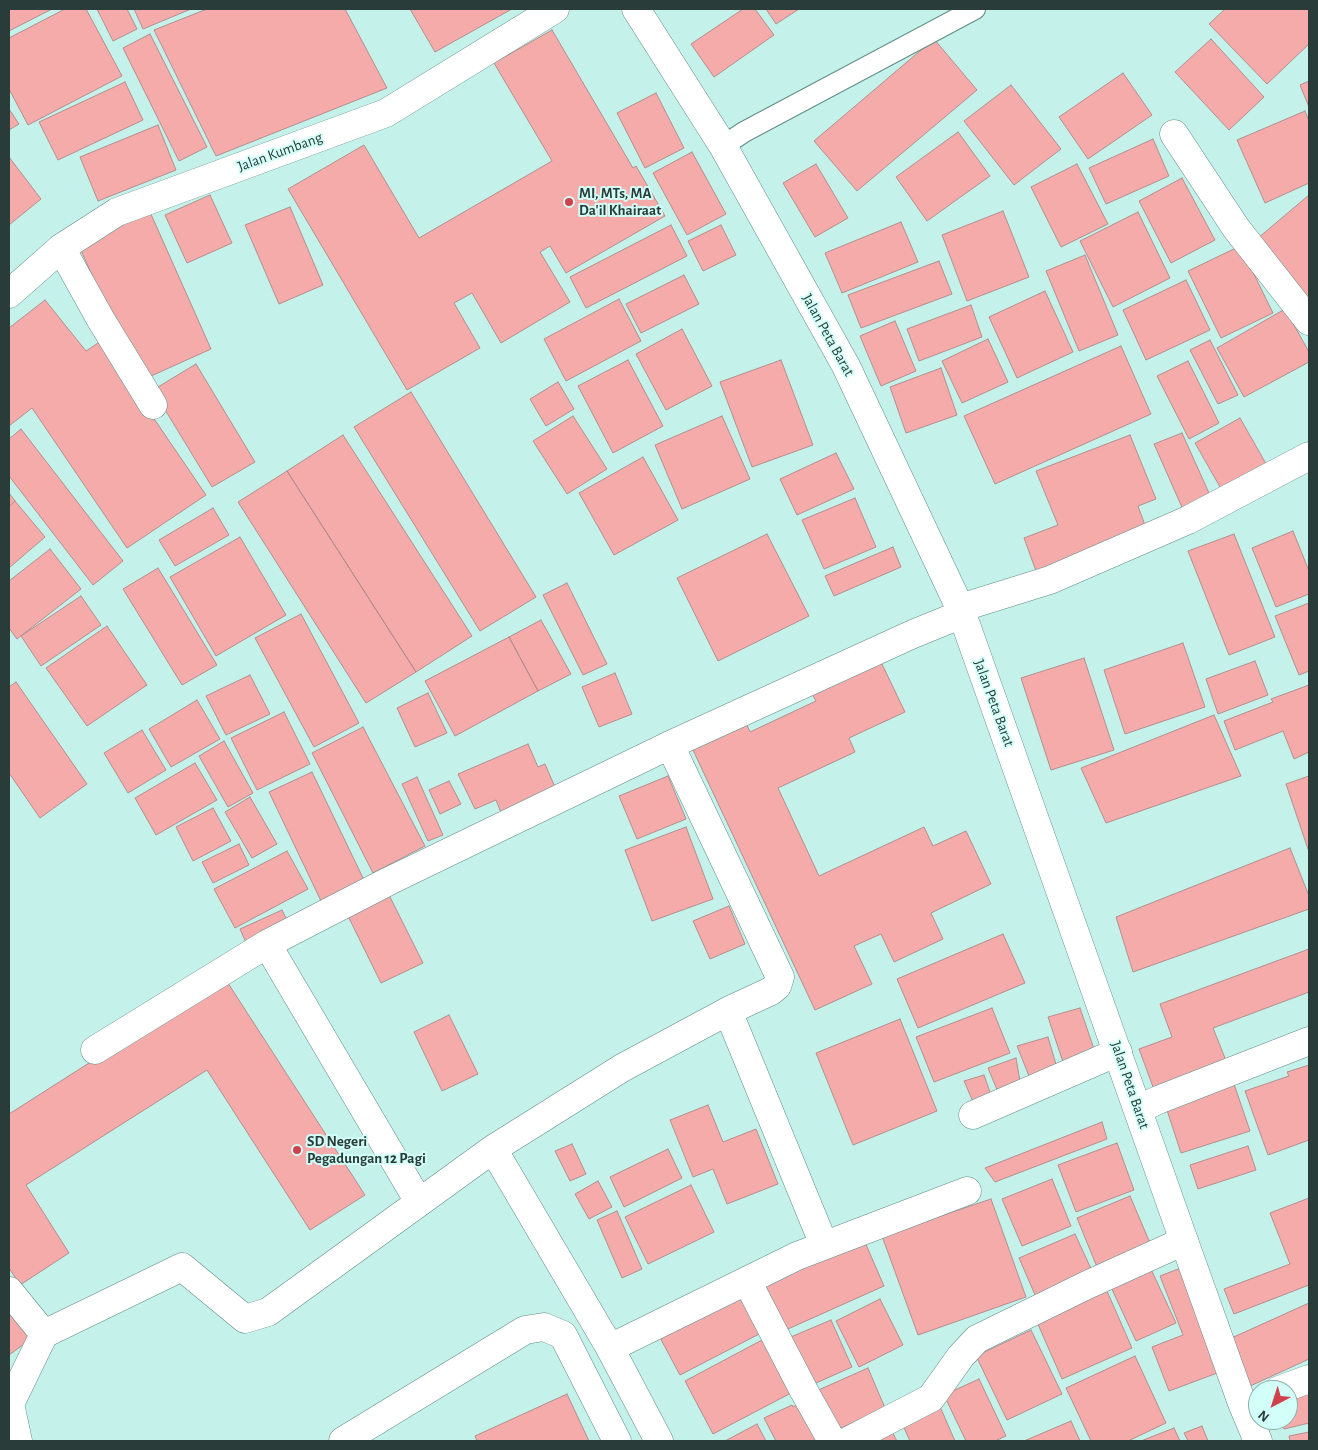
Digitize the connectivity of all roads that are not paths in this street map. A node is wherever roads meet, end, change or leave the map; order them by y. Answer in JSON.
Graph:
{"nodes":[{"id":1,"x":555,"y":9,"type":"edge"},
{"id":2,"x":636,"y":9,"type":"edge"},
{"id":3,"x":976,"y":9,"type":"edge"},
{"id":4,"x":1174,"y":134,"type":"dead end"},
{"id":5,"x":723,"y":146,"type":"junction"},
{"id":6,"x":61,"y":248,"type":"junction"},
{"id":7,"x":9,"y":294,"type":"edge"},
{"id":8,"x":1309,"y":321,"type":"edge"},
{"id":9,"x":153,"y":406,"type":"dead end"},
{"id":10,"x":1309,"y":456,"type":"edge"},
{"id":11,"x":961,"y":611,"type":"junction"},
{"id":12,"x":670,"y":745,"type":"junction"},
{"id":13,"x":267,"y":944,"type":"junction"},
{"id":14,"x":728,"y":1011,"type":"junction"},
{"id":15,"x":1309,"y":1041,"type":"edge"},
{"id":16,"x":95,"y":1050,"type":"dead end"},
{"id":17,"x":1118,"y":1052,"type":"junction"},
{"id":18,"x":1139,"y":1109,"type":"junction"},
{"id":19,"x":973,"y":1115,"type":"dead end"},
{"id":20,"x":493,"y":1149,"type":"junction"},
{"id":21,"x":967,"y":1191,"type":"dead end"},
{"id":22,"x":419,"y":1202,"type":"junction"},
{"id":23,"x":1184,"y":1241,"type":"junction"},
{"id":24,"x":824,"y":1245,"type":"junction"},
{"id":25,"x":747,"y":1281,"type":"junction"},
{"id":26,"x":9,"y":1291,"type":"edge"},
{"id":27,"x":44,"y":1334,"type":"junction"},
{"id":28,"x":610,"y":1348,"type":"junction"},
{"id":29,"x":1248,"y":1395,"type":"edge"},
{"id":30,"x":18,"y":1441,"type":"edge"},
{"id":31,"x":343,"y":1441,"type":"edge"},
{"id":32,"x":617,"y":1441,"type":"edge"},
{"id":33,"x":659,"y":1441,"type":"edge"},
{"id":34,"x":832,"y":1441,"type":"edge"},
{"id":35,"x":848,"y":1441,"type":"edge"}],
"edges":[{"from":1,"to":6,"type":"street","name":"Jalan Kumbang"},
{"from":2,"to":5,"type":"street","name":"Jalan Peta Barat"},
{"from":3,"to":5,"type":"lane"},
{"from":4,"to":8,"type":"street"},
{"from":5,"to":11,"type":"street","name":"Jalan Peta Barat"},
{"from":6,"to":7,"type":"street","name":"Jalan Kumbang"},
{"from":6,"to":9,"type":"street"},
{"from":10,"to":11,"type":"street"},
{"from":11,"to":12,"type":"street"},
{"from":11,"to":17,"type":"street","name":"Jalan Peta Barat"},
{"from":12,"to":13,"type":"street"},
{"from":12,"to":14,"type":"street"},
{"from":13,"to":16,"type":"street"},
{"from":13,"to":22,"type":"street"},
{"from":14,"to":20,"type":"street"},
{"from":14,"to":24,"type":"street"},
{"from":15,"to":18,"type":"street"},
{"from":17,"to":18,"type":"street","name":"Jalan Peta Barat"},
{"from":17,"to":19,"type":"street"},
{"from":18,"to":23,"type":"street","name":"Jalan Peta Barat"},
{"from":20,"to":22,"type":"street"},
{"from":20,"to":28,"type":"street"},
{"from":21,"to":24,"type":"street"},
{"from":22,"to":27,"type":"street"},
{"from":23,"to":29,"type":"street","name":"Jalan Peta Barat"},
{"from":23,"to":35,"type":"street"},
{"from":24,"to":25,"type":"street"},
{"from":25,"to":28,"type":"street"},
{"from":25,"to":34,"type":"street"},
{"from":26,"to":27,"type":"street"},
{"from":27,"to":30,"type":"street"},
{"from":28,"to":33,"type":"street"},
{"from":31,"to":32,"type":"street"}]}
